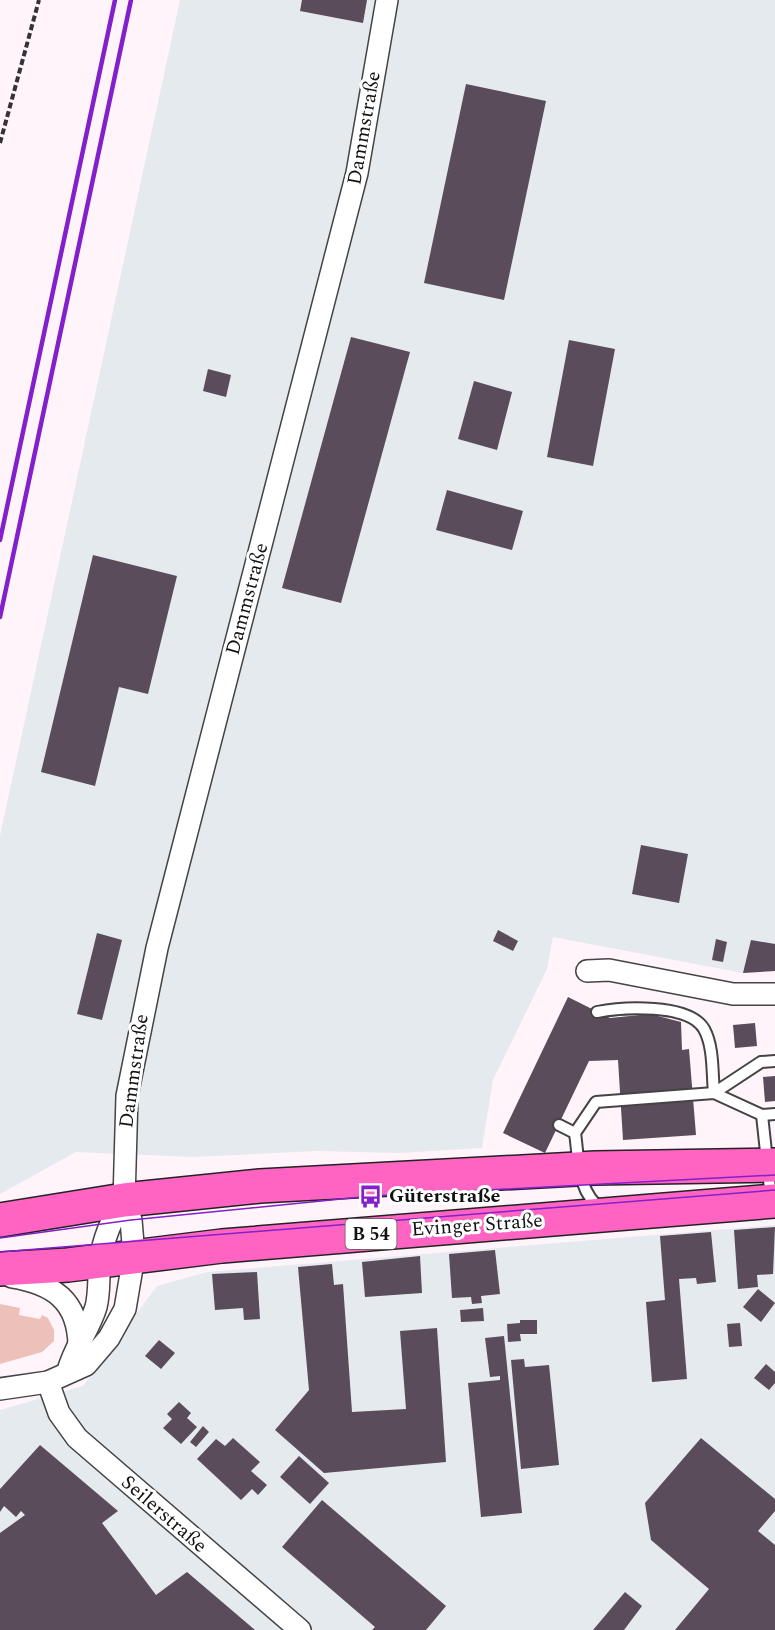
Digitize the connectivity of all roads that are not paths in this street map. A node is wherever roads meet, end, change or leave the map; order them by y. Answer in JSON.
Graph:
{"nodes":[{"id":1,"x":387,"y":0,"type":"edge"},
{"id":2,"x":586,"y":970,"type":"dead end"},
{"id":3,"x":775,"y":994,"type":"edge"},
{"id":4,"x":597,"y":1012,"type":"dead end"},
{"id":5,"x":775,"y":1061,"type":"edge"},
{"id":6,"x":714,"y":1093,"type":"junction"},
{"id":7,"x":775,"y":1114,"type":"edge"},
{"id":8,"x":762,"y":1115,"type":"junction"},
{"id":9,"x":559,"y":1125,"type":"dead end"},
{"id":10,"x":575,"y":1133,"type":"junction"},
{"id":11,"x":771,"y":1165,"type":"edge"},
{"id":12,"x":580,"y":1169,"type":"junction"},
{"id":13,"x":124,"y":1200,"type":"junction"},
{"id":14,"x":773,"y":1201,"type":"edge"},
{"id":15,"x":609,"y":1215,"type":"junction"},
{"id":16,"x":0,"y":1220,"type":"edge"},
{"id":17,"x":134,"y":1256,"type":"junction"},
{"id":18,"x":100,"y":1261,"type":"junction"},
{"id":19,"x":0,"y":1269,"type":"edge"},
{"id":20,"x":0,"y":1274,"type":"edge"},
{"id":21,"x":78,"y":1345,"type":"junction"},
{"id":22,"x":68,"y":1371,"type":"junction"},
{"id":23,"x":48,"y":1382,"type":"junction"},
{"id":24,"x":0,"y":1389,"type":"edge"},
{"id":25,"x":300,"y":1630,"type":"edge"}],
"edges":[{"from":1,"to":13,"type":"street","name":"Dammstraße"},
{"from":2,"to":3,"type":"street"},
{"from":4,"to":6,"type":"lane"},
{"from":5,"to":6,"type":"lane"},
{"from":6,"to":8,"type":"lane"},
{"from":6,"to":10,"type":"lane"},
{"from":7,"to":8,"type":"lane"},
{"from":8,"to":11,"type":"lane"},
{"from":9,"to":10,"type":"lane"},
{"from":10,"to":12,"type":"lane"},
{"from":11,"to":12,"type":"main road"},
{"from":11,"to":14,"type":"lane"},
{"from":12,"to":13,"type":"main road"},
{"from":12,"to":15,"type":"lane"},
{"from":13,"to":16,"type":"main road"},
{"from":13,"to":17,"type":"street","name":"Dammstraße"},
{"from":13,"to":18,"type":"street","name":"Dammstraße"},
{"from":14,"to":15,"type":"main road","name":"Evinger Straße","number":"B 54"},
{"from":15,"to":17,"type":"main road","name":"Evinger Straße","number":"B 54"},
{"from":17,"to":18,"type":"main road","name":"Evinger Straße","number":"B 54"},
{"from":17,"to":22,"type":"street","name":"Dammstraße"},
{"from":18,"to":19,"type":"main road","name":"Evinger Straße","number":"B 54"},
{"from":18,"to":21,"type":"street","name":"Dammstraße"},
{"from":20,"to":21,"type":"street"},
{"from":21,"to":22,"type":"street","name":"Dammstraße"},
{"from":22,"to":23,"type":"street","name":"Dammstraße"},
{"from":23,"to":24,"type":"street"},
{"from":23,"to":25,"type":"street","name":"Seilerstraße"}]}
